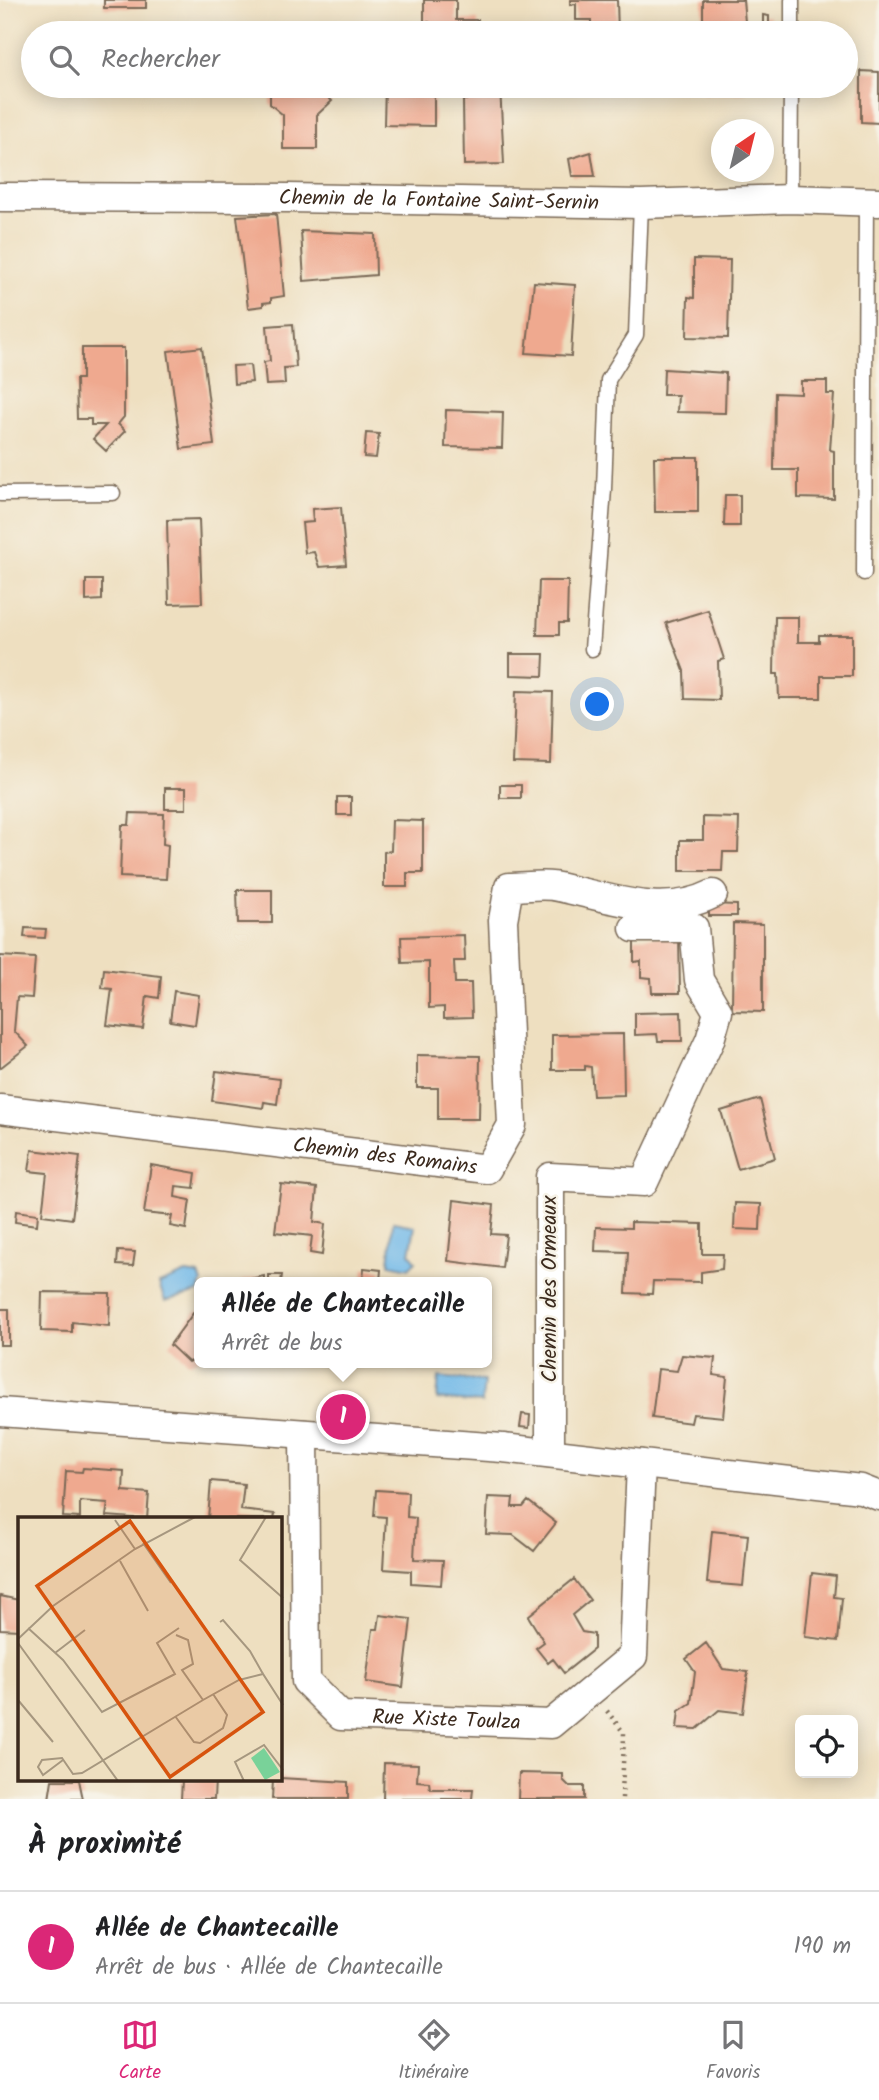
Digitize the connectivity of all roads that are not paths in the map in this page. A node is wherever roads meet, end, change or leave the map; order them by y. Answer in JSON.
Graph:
{"nodes":[{"id":1,"x":792,"y":0,"type":"edge"},
{"id":2,"x":792,"y":21,"type":"edge"},
{"id":3,"x":791,"y":98,"type":"edge"},
{"id":4,"x":0,"y":197,"type":"edge"},
{"id":5,"x":790,"y":200,"type":"junction"},
{"id":6,"x":872,"y":201,"type":"edge"},
{"id":7,"x":641,"y":204,"type":"junction"},
{"id":8,"x":113,"y":493,"type":"dead end"},
{"id":9,"x":0,"y":494,"type":"edge"},
{"id":10,"x":864,"y":573,"type":"dead end"},
{"id":11,"x":592,"y":649,"type":"dead end"},
{"id":12,"x":713,"y":894,"type":"dead end"},
{"id":13,"x":634,"y":928,"type":"dead end"},
{"id":14,"x":0,"y":1109,"type":"edge"},
{"id":15,"x":0,"y":1412,"type":"edge"},
{"id":16,"x":304,"y":1434,"type":"junction"},
{"id":17,"x":550,"y":1453,"type":"junction"},
{"id":18,"x":641,"y":1464,"type":"junction"},
{"id":19,"x":879,"y":1496,"type":"edge"}],
"edges":[{"from":1,"to":2,"type":"lane"},
{"from":3,"to":5,"type":"lane"},
{"from":4,"to":7,"type":"street","name":"Chemin de la Fontaine Saint-Sernin"},
{"from":5,"to":6,"type":"street","name":"Chemin de la Fontaine Saint-Sernin"},
{"from":5,"to":7,"type":"street","name":"Chemin de la Fontaine Saint-Sernin"},
{"from":6,"to":10,"type":"lane"},
{"from":7,"to":11,"type":"lane"},
{"from":8,"to":9,"type":"lane"},
{"from":12,"to":14,"type":"street","name":"Chemin des Romains"},
{"from":13,"to":17,"type":"street","name":"Chemin des Ormeaux"},
{"from":15,"to":16,"type":"street"},
{"from":16,"to":17,"type":"street"},
{"from":16,"to":18,"type":"street","name":"Rue Xiste Toulza"},
{"from":17,"to":18,"type":"street"},
{"from":18,"to":19,"type":"street"}]}
